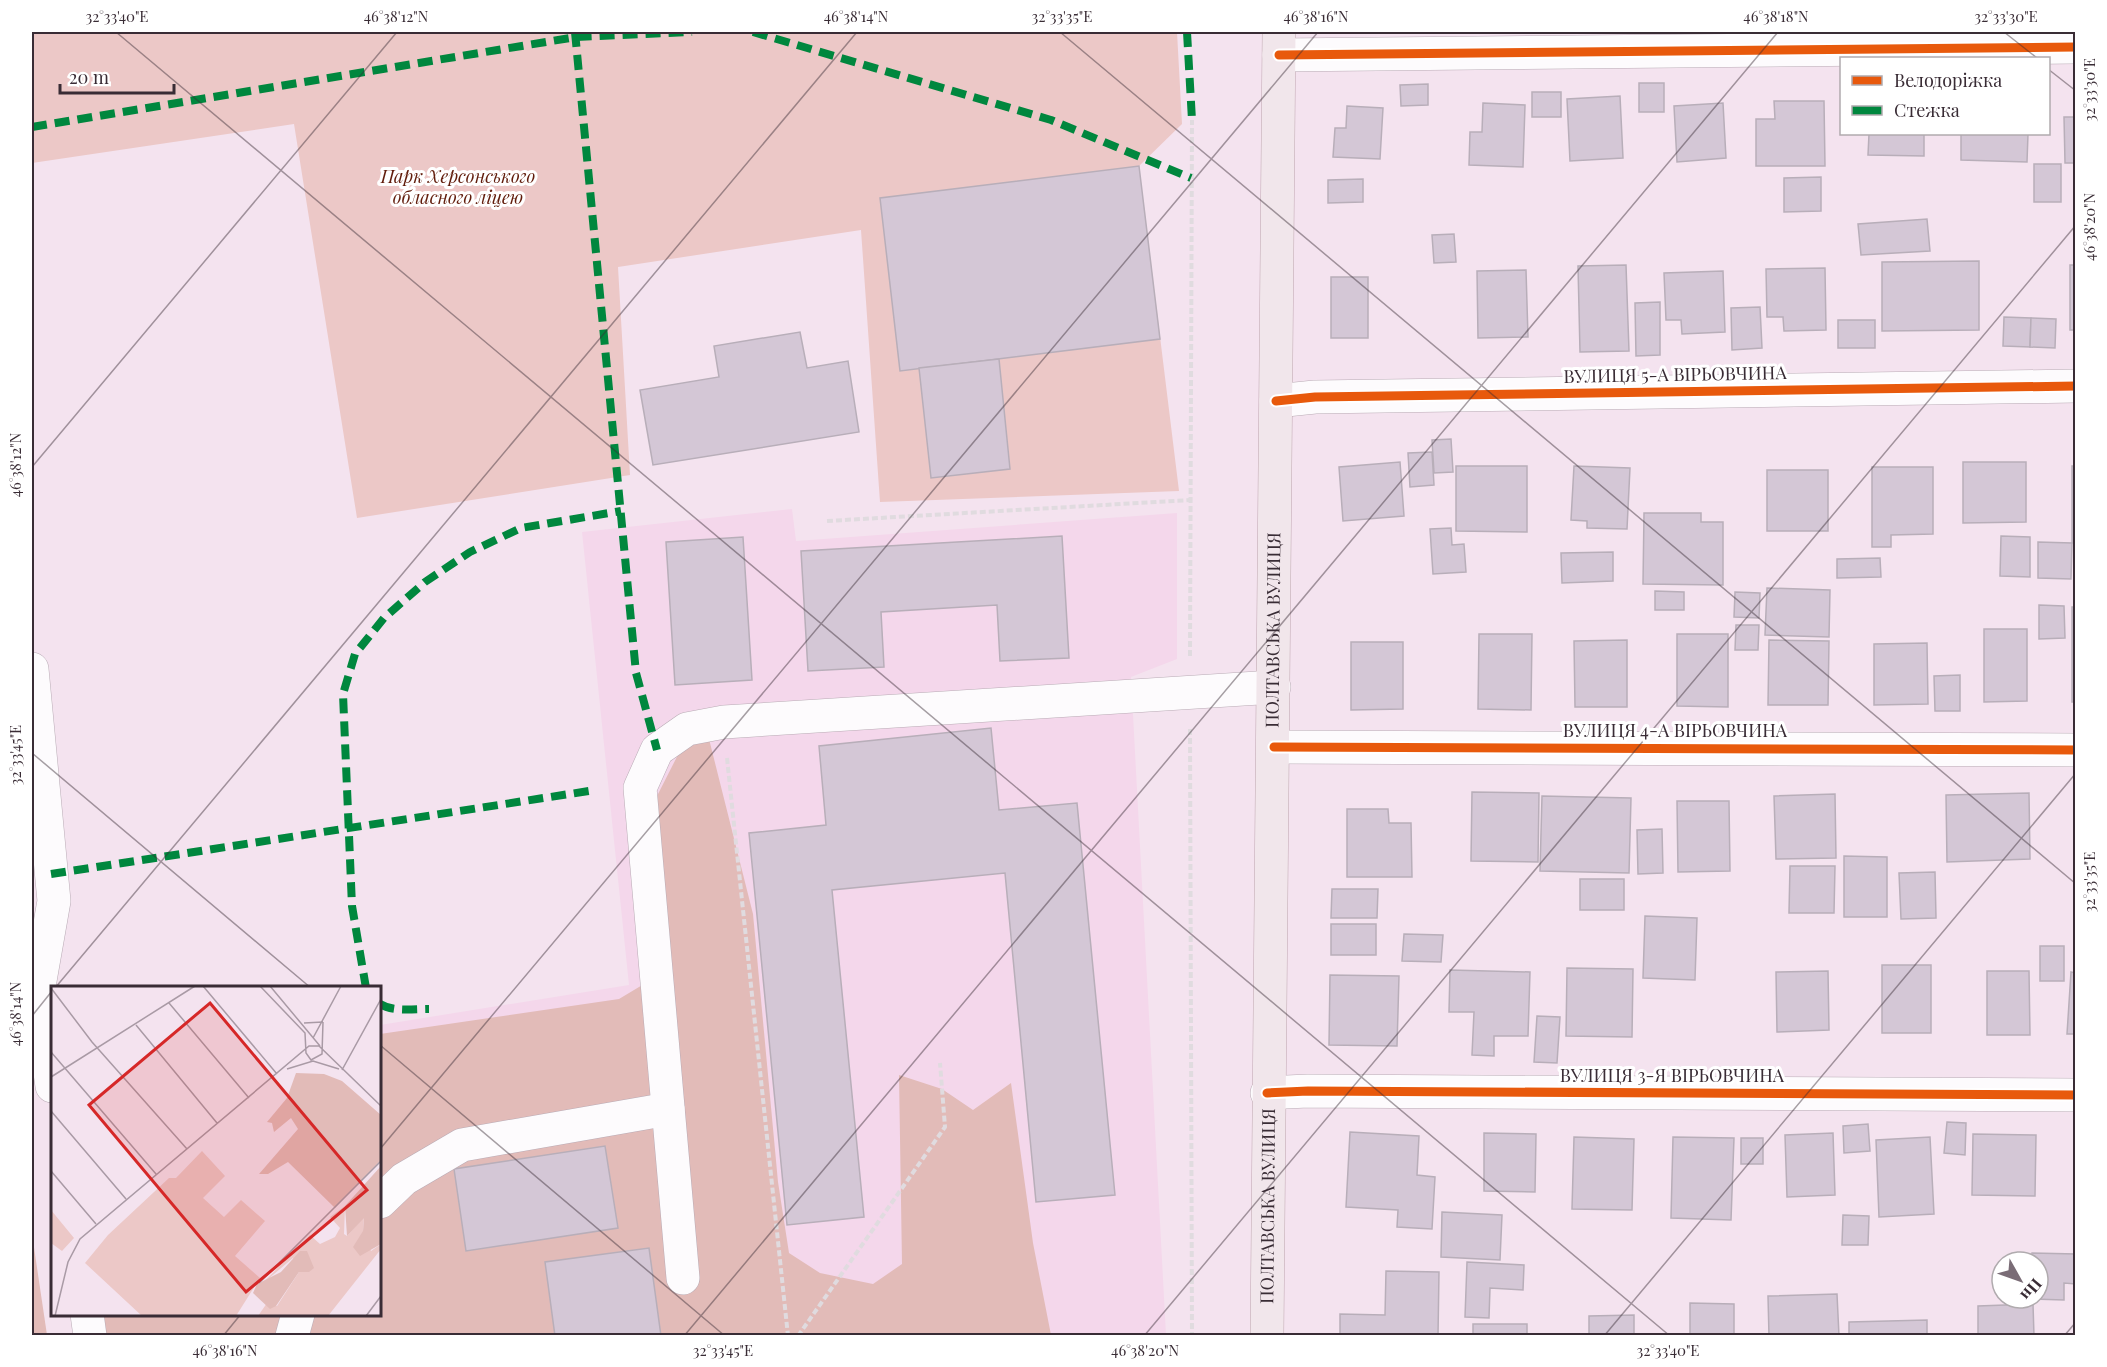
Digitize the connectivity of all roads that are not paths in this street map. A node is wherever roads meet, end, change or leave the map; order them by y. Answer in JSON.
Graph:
{"nodes":[{"id":1,"x":1279,"y":43,"type":"edge"},
{"id":2,"x":2076,"y":47,"type":"edge"},
{"id":3,"x":2076,"y":386,"type":"edge"},
{"id":4,"x":1276,"y":401,"type":"junction"},
{"id":5,"x":32,"y":669,"type":"edge"},
{"id":6,"x":1274,"y":687,"type":"junction"},
{"id":7,"x":1274,"y":747,"type":"junction"},
{"id":8,"x":2076,"y":750,"type":"edge"},
{"id":9,"x":51,"y":1079,"type":"edge"},
{"id":10,"x":1268,"y":1093,"type":"junction"},
{"id":11,"x":2076,"y":1095,"type":"edge"},
{"id":12,"x":668,"y":1109,"type":"junction"},
{"id":13,"x":381,"y":1201,"type":"edge"},
{"id":14,"x":683,"y":1278,"type":"dead end"},
{"id":15,"x":87,"y":1316,"type":"edge"},
{"id":16,"x":297,"y":1316,"type":"edge"},
{"id":17,"x":90,"y":1335,"type":"edge"},
{"id":18,"x":292,"y":1335,"type":"edge"},
{"id":19,"x":1267,"y":1335,"type":"edge"}],
"edges":[{"from":1,"to":2,"type":"street"},
{"from":1,"to":4,"type":"main road","name":"ПОЛТАВСЬКА ВУЛИЦЯ"},
{"from":3,"to":4,"type":"street","name":"ВУЛИЦЯ 5-А ВІРЬОВЧИНА"},
{"from":4,"to":6,"type":"main road","name":"ПОЛТАВСЬКА ВУЛИЦЯ"},
{"from":5,"to":9,"type":"street"},
{"from":6,"to":7,"type":"main road","name":"ПОЛТАВСЬКА ВУЛИЦЯ"},
{"from":6,"to":12,"type":"street"},
{"from":7,"to":8,"type":"street","name":"ВУЛИЦЯ 4-А ВІРЬОВЧИНA"},
{"from":7,"to":10,"type":"main road","name":"ПОЛТАВСЬКА ВУЛИЦЯ"},
{"from":10,"to":11,"type":"street","name":"ВУЛИЦЯ 3-Я ВІРЬОВЧИНА"},
{"from":10,"to":19,"type":"main road","name":"ПОЛТАВСЬКА ВУЛИЦЯ"},
{"from":12,"to":13,"type":"street"},
{"from":12,"to":14,"type":"street"},
{"from":15,"to":17,"type":"street"},
{"from":16,"to":18,"type":"street"}]}
